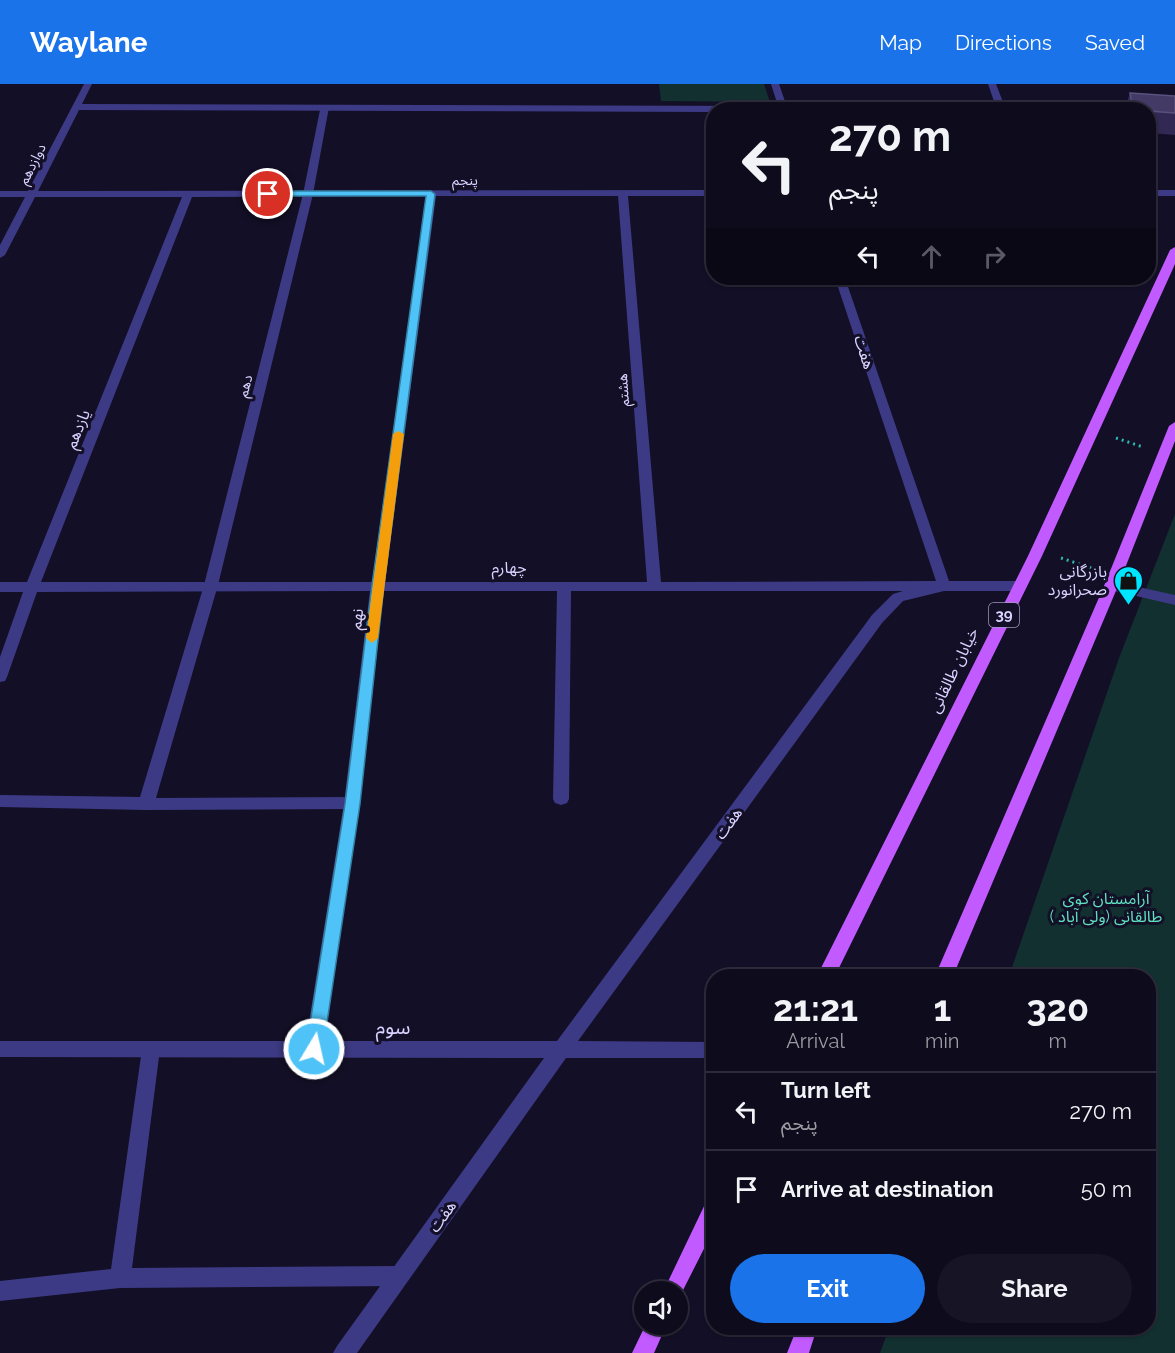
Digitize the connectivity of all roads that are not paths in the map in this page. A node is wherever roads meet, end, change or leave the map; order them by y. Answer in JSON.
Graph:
{"nodes":[{"id":1,"x":88,"y":84,"type":"edge"},
{"id":2,"x":776,"y":84,"type":"edge"},
{"id":3,"x":992,"y":84,"type":"edge"},
{"id":4,"x":782,"y":102,"type":"edge"},
{"id":5,"x":999,"y":102,"type":"edge"},
{"id":6,"x":77,"y":107,"type":"junction"},
{"id":7,"x":324,"y":107,"type":"junction"},
{"id":8,"x":706,"y":109,"type":"edge"},
{"id":9,"x":623,"y":193,"type":"junction"},
{"id":10,"x":706,"y":193,"type":"edge"},
{"id":11,"x":1156,"y":193,"type":"edge"},
{"id":12,"x":1175,"y":193,"type":"edge"},
{"id":13,"x":0,"y":194,"type":"edge"},
{"id":14,"x":32,"y":194,"type":"junction"},
{"id":15,"x":188,"y":194,"type":"junction"},
{"id":16,"x":309,"y":194,"type":"junction"},
{"id":17,"x":431,"y":194,"type":"junction"},
{"id":18,"x":1175,"y":250,"type":"edge"},
{"id":19,"x":0,"y":255,"type":"edge"},
{"id":20,"x":1171,"y":272,"type":"edge"},
{"id":21,"x":842,"y":285,"type":"edge"},
{"id":22,"x":1175,"y":426,"type":"edge"},
{"id":23,"x":1113,"y":581,"type":"junction"},
{"id":24,"x":211,"y":585,"type":"junction"},
{"id":25,"x":378,"y":585,"type":"junction"},
{"id":26,"x":564,"y":585,"type":"junction"},
{"id":27,"x":654,"y":585,"type":"junction"},
{"id":28,"x":32,"y":586,"type":"junction"},
{"id":29,"x":944,"y":586,"type":"junction"},
{"id":30,"x":1018,"y":586,"type":"junction"},
{"id":31,"x":0,"y":587,"type":"edge"},
{"id":32,"x":1175,"y":600,"type":"edge"},
{"id":33,"x":0,"y":677,"type":"edge"},
{"id":34,"x":561,"y":799,"type":"dead end"},
{"id":35,"x":0,"y":801,"type":"edge"},
{"id":36,"x":146,"y":804,"type":"junction"},
{"id":37,"x":352,"y":804,"type":"junction"},
{"id":38,"x":829,"y":969,"type":"edge"},
{"id":39,"x":947,"y":969,"type":"edge"},
{"id":40,"x":0,"y":1049,"type":"edge"},
{"id":41,"x":152,"y":1049,"type":"junction"},
{"id":42,"x":314,"y":1049,"type":"junction"},
{"id":43,"x":561,"y":1050,"type":"junction"},
{"id":44,"x":706,"y":1050,"type":"edge"},
{"id":45,"x":706,"y":1224,"type":"edge"},
{"id":46,"x":399,"y":1276,"type":"junction"},
{"id":47,"x":120,"y":1278,"type":"junction"},
{"id":48,"x":678,"y":1281,"type":"edge"},
{"id":49,"x":0,"y":1291,"type":"edge"},
{"id":50,"x":652,"y":1335,"type":"edge"},
{"id":51,"x":804,"y":1335,"type":"edge"},
{"id":52,"x":344,"y":1353,"type":"edge"},
{"id":53,"x":643,"y":1353,"type":"edge"},
{"id":54,"x":798,"y":1353,"type":"edge"}],
"edges":[{"from":1,"to":6,"type":"street","name":"دوازدهم"},
{"from":2,"to":4,"type":"street"},
{"from":3,"to":5,"type":"street"},
{"from":6,"to":7,"type":"street"},
{"from":6,"to":14,"type":"street","name":"دوازدهم"},
{"from":7,"to":8,"type":"street"},
{"from":7,"to":16,"type":"street","name":"دهم"},
{"from":9,"to":10,"type":"street","name":"پنجم"},
{"from":9,"to":17,"type":"street","name":"پنجم"},
{"from":9,"to":27,"type":"street","name":"هشتم"},
{"from":11,"to":12,"type":"street"},
{"from":13,"to":14,"type":"street","name":"پنجم"},
{"from":14,"to":15,"type":"street","name":"پنجم"},
{"from":14,"to":19,"type":"street","name":"دوازدهم"},
{"from":15,"to":16,"type":"street","name":"پنجم"},
{"from":15,"to":28,"type":"street","name":"یازدهم"},
{"from":16,"to":17,"type":"street","name":"پنجم"},
{"from":16,"to":24,"type":"street","name":"دهم"},
{"from":17,"to":25,"type":"street","name":"نهم"},
{"from":18,"to":20,"type":"main road","name":"خیابان طالقانی","number":"39"},
{"from":20,"to":30,"type":"main road","name":"خیابان طالقانی","number":"39"},
{"from":21,"to":29,"type":"street","name":"هفت"},
{"from":22,"to":23,"type":"main road"},
{"from":23,"to":32,"type":"street"},
{"from":23,"to":39,"type":"main road"},
{"from":24,"to":25,"type":"street","name":"چهارم"},
{"from":24,"to":28,"type":"street","name":"چهارم"},
{"from":24,"to":36,"type":"street","name":"دهم"},
{"from":25,"to":26,"type":"street","name":"چهارم"},
{"from":25,"to":37,"type":"street","name":"نهم"},
{"from":26,"to":27,"type":"street","name":"چهارم"},
{"from":26,"to":34,"type":"street"},
{"from":27,"to":29,"type":"street","name":"چهارم"},
{"from":28,"to":31,"type":"street","name":"چهارم"},
{"from":28,"to":33,"type":"street","name":"یازدهم"},
{"from":29,"to":30,"type":"street","name":"چهارم"},
{"from":29,"to":43,"type":"street","name":"هفت"},
{"from":30,"to":38,"type":"main road","name":"خیابان طالقانی","number":"39"},
{"from":35,"to":36,"type":"street"},
{"from":36,"to":37,"type":"street"},
{"from":37,"to":42,"type":"street","name":"نهم"},
{"from":40,"to":41,"type":"street","name":"سوم"},
{"from":41,"to":42,"type":"street","name":"سوم"},
{"from":41,"to":47,"type":"street"},
{"from":42,"to":43,"type":"street","name":"سوم"},
{"from":43,"to":44,"type":"street","name":"سوم"},
{"from":43,"to":46,"type":"street","name":"هفت"},
{"from":45,"to":48,"type":"main road"},
{"from":46,"to":47,"type":"street"},
{"from":46,"to":52,"type":"street","name":"هفت"},
{"from":47,"to":49,"type":"street"},
{"from":50,"to":53,"type":"main road"},
{"from":51,"to":54,"type":"main road"}]}
